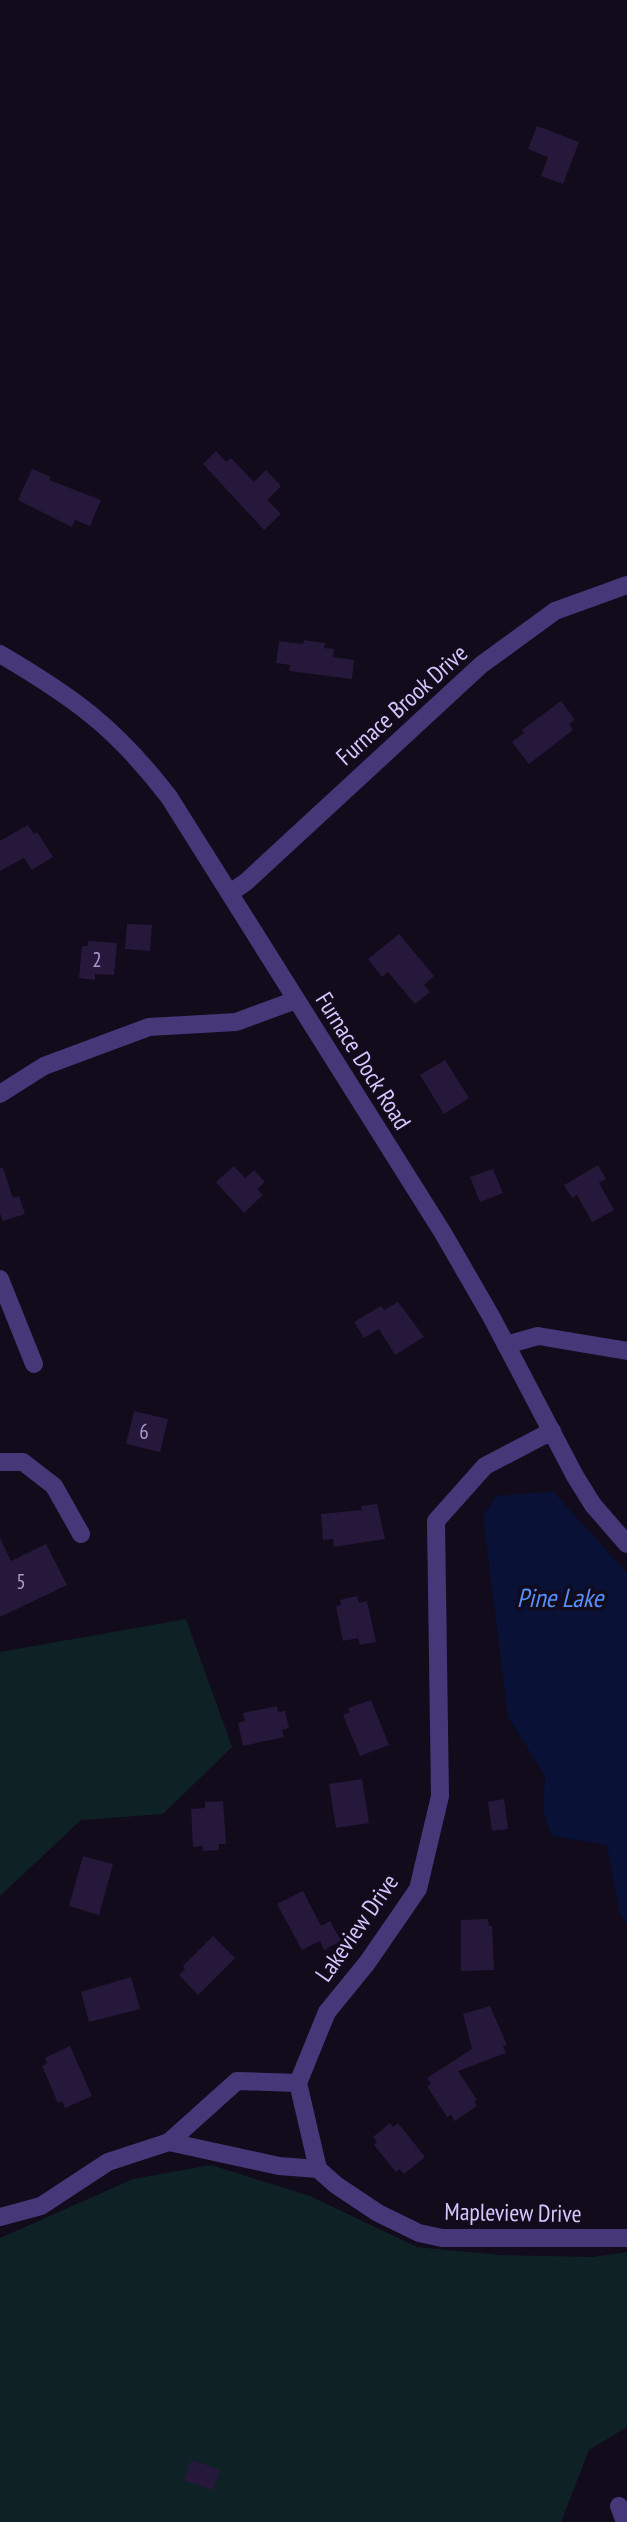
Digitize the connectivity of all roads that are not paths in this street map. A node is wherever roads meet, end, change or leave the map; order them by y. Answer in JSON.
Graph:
{"nodes":[{"id":1,"x":627,"y":585,"type":"edge"},
{"id":2,"x":0,"y":654,"type":"edge"},
{"id":3,"x":230,"y":893,"type":"junction"},
{"id":4,"x":296,"y":1000,"type":"junction"},
{"id":5,"x":0,"y":1094,"type":"edge"},
{"id":6,"x":0,"y":1279,"type":"edge"},
{"id":7,"x":506,"y":1345,"type":"junction"},
{"id":8,"x":627,"y":1351,"type":"edge"},
{"id":9,"x":34,"y":1364,"type":"dead end"},
{"id":10,"x":552,"y":1431,"type":"junction"},
{"id":11,"x":0,"y":1462,"type":"edge"},
{"id":12,"x":81,"y":1534,"type":"dead end"},
{"id":13,"x":627,"y":1545,"type":"edge"},
{"id":14,"x":298,"y":2083,"type":"junction"},
{"id":15,"x":170,"y":2142,"type":"junction"},
{"id":16,"x":318,"y":2169,"type":"junction"},
{"id":17,"x":0,"y":2217,"type":"edge"},
{"id":18,"x":627,"y":2238,"type":"edge"}],
"edges":[{"from":1,"to":3,"type":"street","name":"Furnace Brook Drive"},
{"from":2,"to":3,"type":"street","name":"Furnace Dock Road"},
{"from":3,"to":4,"type":"street","name":"Furnace Dock Road"},
{"from":4,"to":5,"type":"street"},
{"from":4,"to":7,"type":"street","name":"Furnace Dock Road"},
{"from":6,"to":9,"type":"street"},
{"from":7,"to":8,"type":"street"},
{"from":7,"to":10,"type":"street","name":"Furnace Dock Road"},
{"from":10,"to":13,"type":"street","name":"Furnace Dock Road"},
{"from":10,"to":14,"type":"street","name":"Lakeview Drive"},
{"from":11,"to":12,"type":"street"},
{"from":14,"to":15,"type":"street"},
{"from":14,"to":16,"type":"street"},
{"from":15,"to":16,"type":"street"},
{"from":15,"to":17,"type":"street"},
{"from":16,"to":18,"type":"street","name":"Mapleview Drive"}]}
